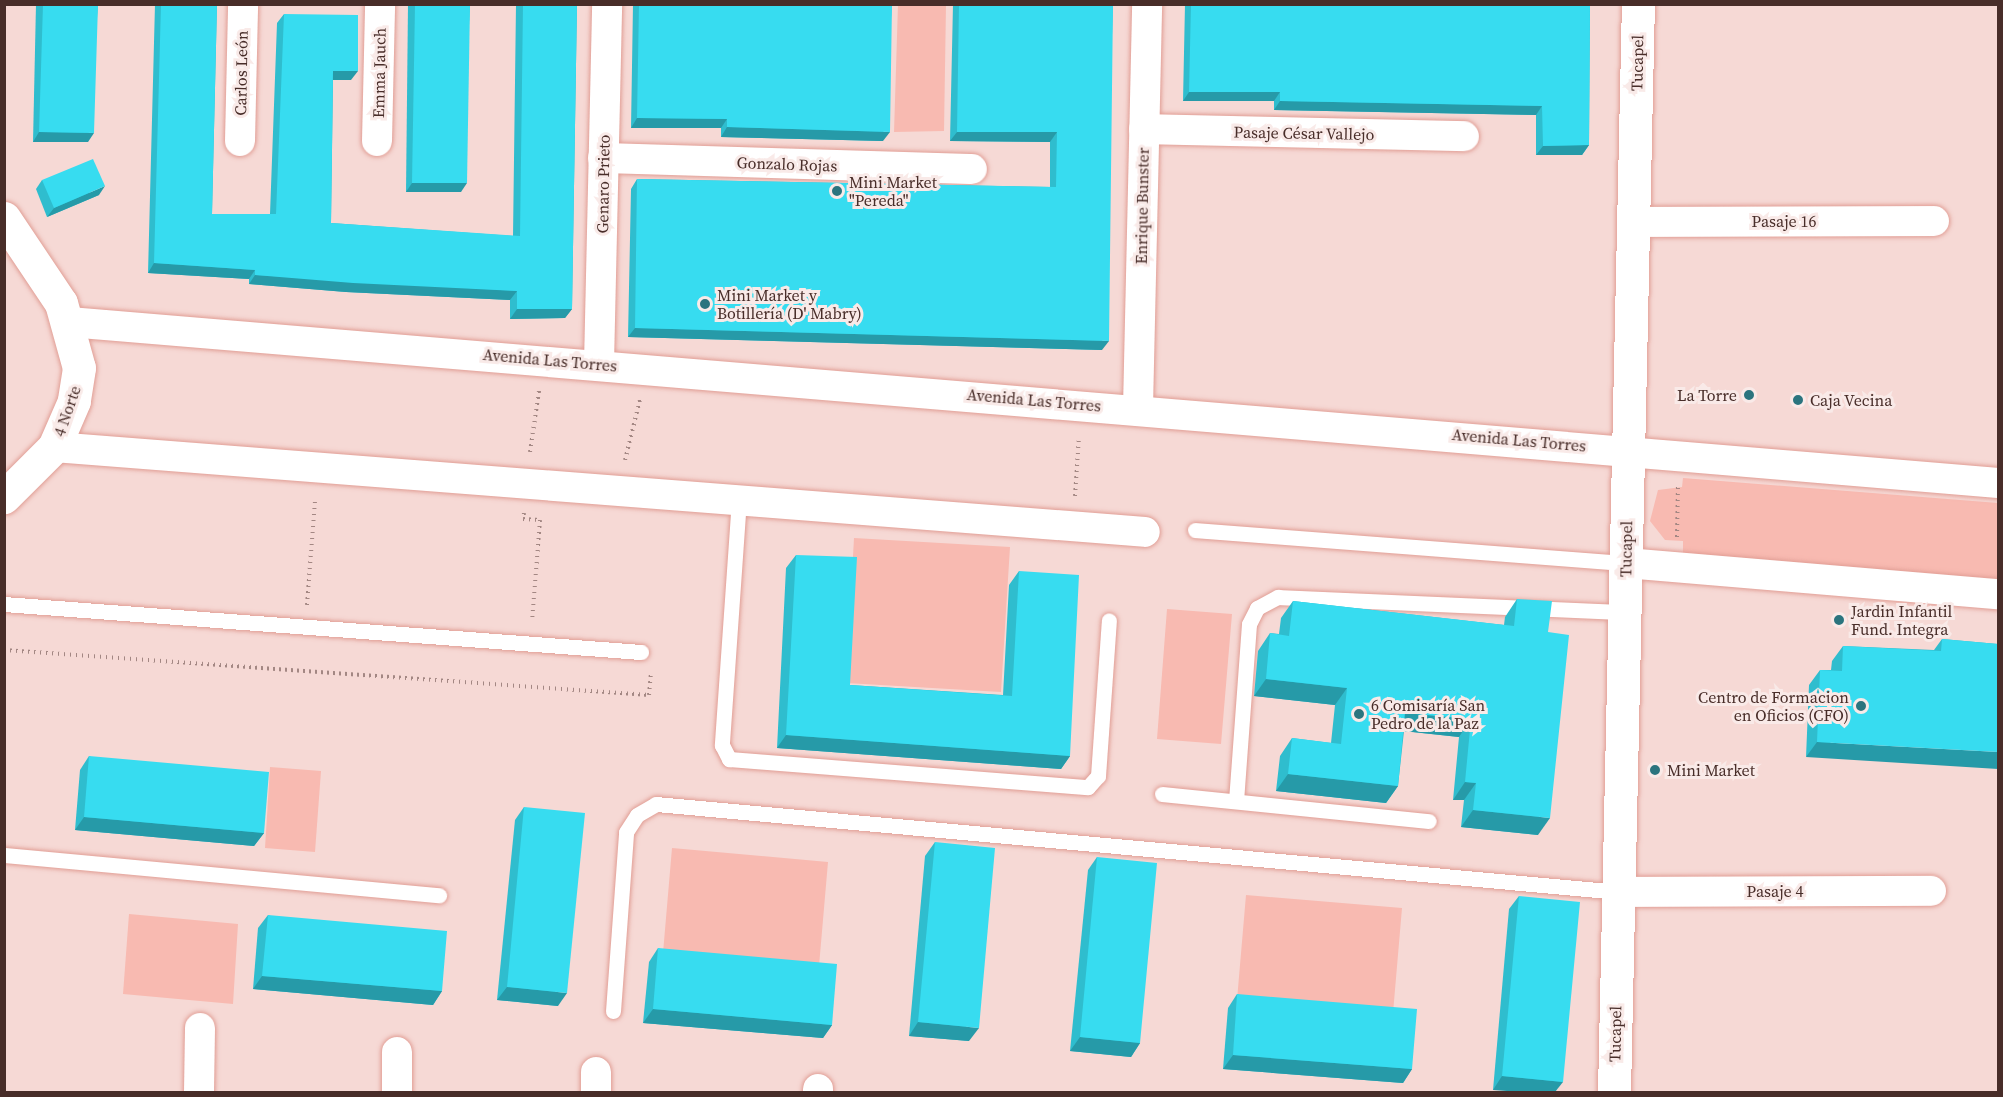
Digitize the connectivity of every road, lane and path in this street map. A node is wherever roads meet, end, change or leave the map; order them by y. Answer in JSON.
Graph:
{"nodes":[{"id":1,"x":243,"y":4,"type":"edge"},
{"id":2,"x":380,"y":4,"type":"edge"},
{"id":3,"x":607,"y":4,"type":"edge"},
{"id":4,"x":1147,"y":4,"type":"edge"},
{"id":5,"x":1638,"y":4,"type":"edge"},
{"id":6,"x":1144,"y":129,"type":"junction"},
{"id":7,"x":1464,"y":136,"type":"dead end"},
{"id":8,"x":240,"y":141,"type":"dead end"},
{"id":9,"x":377,"y":141,"type":"dead end"},
{"id":10,"x":603,"y":158,"type":"junction"},
{"id":11,"x":972,"y":169,"type":"dead end"},
{"id":12,"x":4,"y":218,"type":"edge"},
{"id":13,"x":1934,"y":221,"type":"dead end"},
{"id":14,"x":1634,"y":222,"type":"junction"},
{"id":15,"x":69,"y":322,"type":"junction"},
{"id":16,"x":599,"y":364,"type":"junction"},
{"id":17,"x":648,"y":368,"type":"junction"},
{"id":18,"x":1081,"y":404,"type":"junction"},
{"id":19,"x":1138,"y":408,"type":"junction"},
{"id":20,"x":54,"y":447,"type":"junction"},
{"id":21,"x":1629,"y":452,"type":"junction"},
{"id":22,"x":1678,"y":458,"type":"junction"},
{"id":23,"x":1998,"y":483,"type":"edge"},
{"id":24,"x":622,"y":490,"type":"junction"},
{"id":25,"x":4,"y":496,"type":"edge"},
{"id":26,"x":315,"y":500,"type":"dead end"},
{"id":27,"x":740,"y":500,"type":"junction"},
{"id":28,"x":1073,"y":527,"type":"junction"},
{"id":29,"x":1196,"y":530,"type":"dead end"},
{"id":30,"x":1145,"y":532,"type":"dead end"},
{"id":31,"x":1626,"y":563,"type":"junction"},
{"id":32,"x":1677,"y":568,"type":"junction"},
{"id":33,"x":1998,"y":594,"type":"edge"},
{"id":34,"x":4,"y":604,"type":"edge"},
{"id":35,"x":1625,"y":612,"type":"junction"},
{"id":36,"x":1109,"y":620,"type":"dead end"},
{"id":37,"x":305,"y":627,"type":"junction"},
{"id":38,"x":4,"y":650,"type":"edge"},
{"id":39,"x":641,"y":652,"type":"joint"},
{"id":40,"x":1162,"y":794,"type":"dead end"},
{"id":41,"x":1236,"y":801,"type":"junction"},
{"id":42,"x":1429,"y":821,"type":"dead end"},
{"id":43,"x":4,"y":855,"type":"edge"},
{"id":44,"x":1931,"y":891,"type":"dead end"},
{"id":45,"x":1619,"y":892,"type":"junction"},
{"id":46,"x":439,"y":895,"type":"dead end"},
{"id":47,"x":613,"y":1011,"type":"dead end"},
{"id":48,"x":200,"y":1028,"type":"dead end"},
{"id":49,"x":397,"y":1052,"type":"dead end"},
{"id":50,"x":199,"y":1092,"type":"edge"},
{"id":51,"x":397,"y":1092,"type":"edge"},
{"id":52,"x":1614,"y":1092,"type":"edge"}],
"edges":[{"from":1,"to":8,"type":"street","name":"Carlos León"},
{"from":2,"to":9,"type":"street","name":"Emma Jauch"},
{"from":3,"to":10,"type":"street","name":"Genaro Prieto"},
{"from":4,"to":6,"type":"street","name":"Enrique Bunster"},
{"from":5,"to":14,"type":"main road","name":"Tucapel"},
{"from":6,"to":7,"type":"street","name":"Pasaje César Vallejo"},
{"from":6,"to":19,"type":"street","name":"Enrique Bunster"},
{"from":10,"to":11,"type":"street","name":"Gonzalo Rojas"},
{"from":10,"to":16,"type":"street","name":"Genaro Prieto"},
{"from":12,"to":15,"type":"main road","name":"4 Norte"},
{"from":13,"to":14,"type":"street","name":"Pasaje 16"},
{"from":14,"to":21,"type":"main road","name":"Tucapel"},
{"from":15,"to":16,"type":"street","name":"Avenida Las Torres"},
{"from":15,"to":20,"type":"main road","name":"4 Norte"},
{"from":16,"to":17,"type":"street","name":"Avenida Las Torres"},
{"from":17,"to":18,"type":"street","name":"Avenida Las Torres"},
{"from":17,"to":24,"type":"path"},
{"from":18,"to":19,"type":"street","name":"Avenida Las Torres"},
{"from":18,"to":28,"type":"path"},
{"from":19,"to":21,"type":"street","name":"Avenida Las Torres"},
{"from":20,"to":24,"type":"street"},
{"from":20,"to":25,"type":"main road","name":"4 Norte"},
{"from":21,"to":22,"type":"street","name":"Avenida Las Torres"},
{"from":21,"to":31,"type":"main road","name":"Tucapel"},
{"from":22,"to":23,"type":"street","name":"Avenida Las Torres"},
{"from":22,"to":32,"type":"path"},
{"from":24,"to":27,"type":"street"},
{"from":26,"to":37,"type":"path"},
{"from":27,"to":28,"type":"street"},
{"from":27,"to":36,"type":"lane"},
{"from":28,"to":30,"type":"street"},
{"from":29,"to":31,"type":"lane"},
{"from":31,"to":32,"type":"street"},
{"from":31,"to":35,"type":"main road","name":"Tucapel"},
{"from":32,"to":33,"type":"street"},
{"from":34,"to":37,"type":"lane"},
{"from":35,"to":41,"type":"lane"},
{"from":35,"to":45,"type":"main road","name":"Tucapel"},
{"from":37,"to":39,"type":"lane"},
{"from":38,"to":39,"type":"path"},
{"from":40,"to":41,"type":"lane"},
{"from":41,"to":42,"type":"lane"},
{"from":43,"to":46,"type":"lane"},
{"from":44,"to":45,"type":"street","name":"Pasaje 4"},
{"from":45,"to":47,"type":"lane"},
{"from":45,"to":52,"type":"main road","name":"Tucapel"},
{"from":48,"to":50,"type":"street"},
{"from":49,"to":51,"type":"street"}]}
